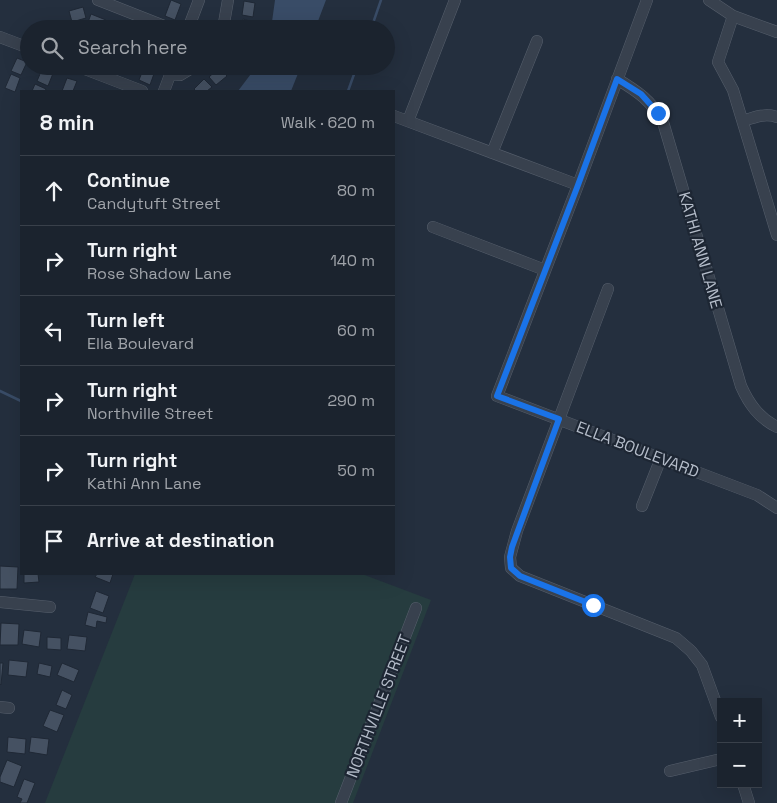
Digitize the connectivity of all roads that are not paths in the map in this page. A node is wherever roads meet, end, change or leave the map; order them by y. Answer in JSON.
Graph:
{"nodes":[{"id":1,"x":98,"y":0,"type":"edge"},
{"id":2,"x":199,"y":0,"type":"edge"},
{"id":3,"x":228,"y":0,"type":"edge"},
{"id":4,"x":455,"y":0,"type":"edge"},
{"id":5,"x":647,"y":0,"type":"edge"},
{"id":6,"x":708,"y":0,"type":"edge"},
{"id":7,"x":733,"y":16,"type":"junction"},
{"id":8,"x":149,"y":20,"type":"edge"},
{"id":9,"x":191,"y":20,"type":"edge"},
{"id":10,"x":225,"y":20,"type":"edge"},
{"id":11,"x":777,"y":32,"type":"edge"},
{"id":12,"x":0,"y":37,"type":"edge"},
{"id":13,"x":537,"y":41,"type":"dead end"},
{"id":14,"x":20,"y":45,"type":"edge"},
{"id":15,"x":100,"y":75,"type":"edge"},
{"id":16,"x":170,"y":75,"type":"edge"},
{"id":17,"x":617,"y":79,"type":"junction"},
{"id":18,"x":139,"y":90,"type":"edge"},
{"id":19,"x":164,"y":90,"type":"edge"},
{"id":20,"x":395,"y":116,"type":"edge"},
{"id":21,"x":777,"y":117,"type":"edge"},
{"id":22,"x":408,"y":121,"type":"junction"},
{"id":23,"x":743,"y":121,"type":"junction"},
{"id":24,"x":492,"y":153,"type":"junction"},
{"id":25,"x":578,"y":185,"type":"junction"},
{"id":26,"x":433,"y":227,"type":"dead end"},
{"id":27,"x":777,"y":235,"type":"edge"},
{"id":28,"x":545,"y":270,"type":"junction"},
{"id":29,"x":608,"y":288,"type":"dead end"},
{"id":30,"x":559,"y":419,"type":"junction"},
{"id":31,"x":777,"y":427,"type":"edge"},
{"id":32,"x":661,"y":458,"type":"junction"},
{"id":33,"x":642,"y":506,"type":"dead end"},
{"id":34,"x":777,"y":508,"type":"edge"},
{"id":35,"x":0,"y":602,"type":"edge"},
{"id":36,"x":50,"y":607,"type":"dead end"},
{"id":37,"x":416,"y":608,"type":"dead end"},
{"id":38,"x":717,"y":706,"type":"edge"},
{"id":39,"x":717,"y":760,"type":"edge"},
{"id":40,"x":670,"y":771,"type":"dead end"},
{"id":41,"x":744,"y":788,"type":"edge"},
{"id":42,"x":341,"y":803,"type":"edge"},
{"id":43,"x":750,"y":803,"type":"edge"}],
"edges":[{"from":1,"to":8,"type":"street"},
{"from":2,"to":9,"type":"street"},
{"from":3,"to":10,"type":"street"},
{"from":4,"to":22,"type":"street"},
{"from":5,"to":17,"type":"street"},
{"from":6,"to":7,"type":"street"},
{"from":7,"to":11,"type":"street"},
{"from":7,"to":23,"type":"street"},
{"from":12,"to":14,"type":"street"},
{"from":13,"to":24,"type":"street"},
{"from":15,"to":18,"type":"street"},
{"from":16,"to":19,"type":"street"},
{"from":17,"to":25,"type":"street"},
{"from":17,"to":31,"type":"street","name":"KATHI ANN LANE"},
{"from":20,"to":22,"type":"street"},
{"from":21,"to":23,"type":"street"},
{"from":22,"to":24,"type":"street"},
{"from":23,"to":27,"type":"street"},
{"from":24,"to":25,"type":"street"},
{"from":25,"to":28,"type":"street"},
{"from":26,"to":28,"type":"street"},
{"from":28,"to":30,"type":"street","name":"ELLA BOULEVARD"},
{"from":29,"to":30,"type":"street"},
{"from":30,"to":32,"type":"street","name":"ELLA BOULEVARD"},
{"from":30,"to":38,"type":"street"},
{"from":32,"to":33,"type":"street"},
{"from":32,"to":34,"type":"street","name":"ELLA BOULEVARD"},
{"from":35,"to":36,"type":"street"},
{"from":37,"to":42,"type":"street","name":"NORTHVILLE STREET"},
{"from":39,"to":40,"type":"street"},
{"from":41,"to":43,"type":"street"}]}
